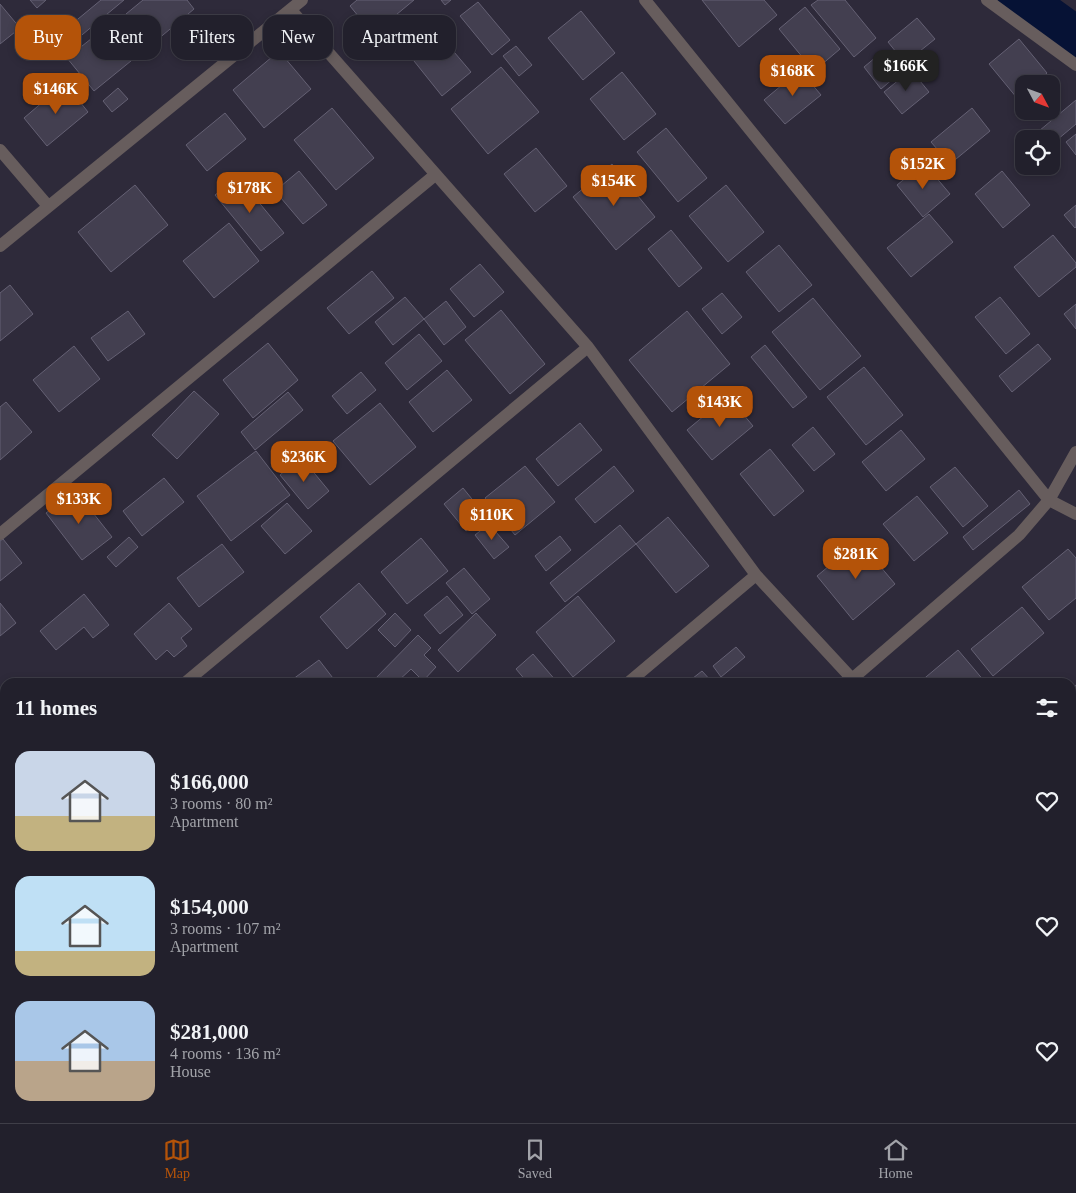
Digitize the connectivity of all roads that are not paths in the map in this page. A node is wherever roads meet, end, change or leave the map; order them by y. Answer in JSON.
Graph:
{"nodes":[{"id":1,"x":302,"y":0,"type":"edge"},
{"id":2,"x":645,"y":0,"type":"edge"},
{"id":3,"x":987,"y":0,"type":"edge"},
{"id":4,"x":290,"y":10,"type":"junction"},
{"id":5,"x":1076,"y":65,"type":"edge"},
{"id":6,"x":0,"y":150,"type":"edge"},
{"id":7,"x":436,"y":175,"type":"junction"},
{"id":8,"x":48,"y":206,"type":"junction"},
{"id":9,"x":0,"y":246,"type":"edge"},
{"id":10,"x":588,"y":347,"type":"junction"},
{"id":11,"x":1076,"y":452,"type":"edge"},
{"id":12,"x":1049,"y":500,"type":"junction"},
{"id":13,"x":1076,"y":514,"type":"edge"},
{"id":14,"x":0,"y":534,"type":"edge"},
{"id":15,"x":756,"y":575,"type":"junction"},
{"id":16,"x":191,"y":678,"type":"edge"},
{"id":17,"x":633,"y":678,"type":"edge"},
{"id":18,"x":852,"y":678,"type":"edge"},
{"id":19,"x":856,"y":678,"type":"edge"}],
"edges":[{"from":1,"to":4,"type":"street"},
{"from":2,"to":12,"type":"street"},
{"from":3,"to":5,"type":"street"},
{"from":4,"to":7,"type":"street"},
{"from":4,"to":8,"type":"street"},
{"from":6,"to":8,"type":"street"},
{"from":7,"to":10,"type":"street"},
{"from":7,"to":14,"type":"street"},
{"from":8,"to":9,"type":"street"},
{"from":10,"to":15,"type":"street"},
{"from":10,"to":16,"type":"street"},
{"from":11,"to":12,"type":"street"},
{"from":12,"to":13,"type":"street"},
{"from":12,"to":19,"type":"street"},
{"from":15,"to":17,"type":"street"},
{"from":15,"to":18,"type":"street"}]}
